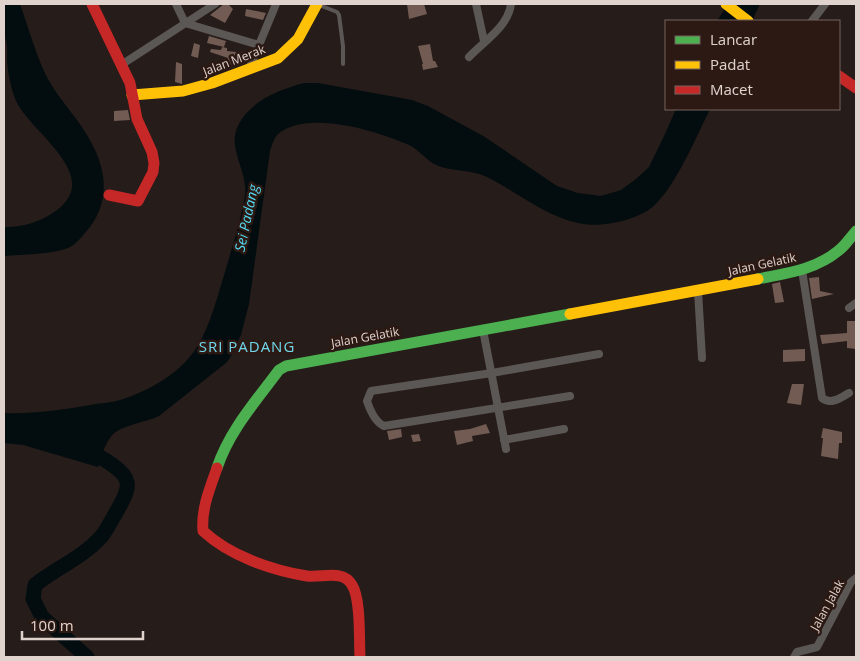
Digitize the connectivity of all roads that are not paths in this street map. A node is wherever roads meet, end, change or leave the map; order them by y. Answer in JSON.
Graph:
{"nodes":[{"id":1,"x":92,"y":4,"type":"edge"},
{"id":2,"x":176,"y":4,"type":"edge"},
{"id":3,"x":213,"y":4,"type":"edge"},
{"id":4,"x":276,"y":4,"type":"edge"},
{"id":5,"x":317,"y":4,"type":"edge"},
{"id":6,"x":476,"y":4,"type":"edge"},
{"id":7,"x":511,"y":4,"type":"edge"},
{"id":8,"x":726,"y":4,"type":"edge"},
{"id":9,"x":825,"y":4,"type":"edge"},
{"id":10,"x":747,"y":20,"type":"edge"},
{"id":11,"x":813,"y":20,"type":"edge"},
{"id":12,"x":185,"y":23,"type":"junction"},
{"id":13,"x":484,"y":41,"type":"junction"},
{"id":14,"x":259,"y":45,"type":"junction"},
{"id":15,"x":469,"y":57,"type":"dead end"},
{"id":16,"x":343,"y":64,"type":"dead end"},
{"id":17,"x":121,"y":66,"type":"junction"},
{"id":18,"x":249,"y":69,"type":"junction"},
{"id":19,"x":840,"y":77,"type":"edge"},
{"id":20,"x":856,"y":88,"type":"edge"},
{"id":21,"x":132,"y":96,"type":"junction"},
{"id":22,"x":110,"y":196,"type":"dead end"},
{"id":23,"x":856,"y":231,"type":"edge"},
{"id":24,"x":802,"y":270,"type":"junction"},
{"id":25,"x":698,"y":291,"type":"junction"},
{"id":26,"x":856,"y":303,"type":"edge"},
{"id":27,"x":849,"y":308,"type":"dead end"},
{"id":28,"x":483,"y":330,"type":"junction"},
{"id":29,"x":599,"y":354,"type":"dead end"},
{"id":30,"x":702,"y":358,"type":"dead end"},
{"id":31,"x":492,"y":373,"type":"junction"},
{"id":32,"x":849,"y":392,"type":"dead end"},
{"id":33,"x":570,"y":396,"type":"dead end"},
{"id":34,"x":498,"y":407,"type":"junction"},
{"id":35,"x":564,"y":429,"type":"dead end"},
{"id":36,"x":504,"y":440,"type":"junction"},
{"id":37,"x":506,"y":449,"type":"dead end"},
{"id":38,"x":856,"y":578,"type":"edge"},
{"id":39,"x":360,"y":657,"type":"edge"},
{"id":40,"x":794,"y":657,"type":"edge"}],
"edges":[{"from":1,"to":17,"type":"street"},
{"from":2,"to":12,"type":"street"},
{"from":3,"to":12,"type":"street"},
{"from":4,"to":14,"type":"street"},
{"from":5,"to":16,"type":"lane"},
{"from":5,"to":18,"type":"street","name":"Jalan Merak"},
{"from":6,"to":13,"type":"street"},
{"from":7,"to":13,"type":"street"},
{"from":8,"to":10,"type":"street"},
{"from":9,"to":11,"type":"street"},
{"from":12,"to":14,"type":"street"},
{"from":12,"to":17,"type":"street"},
{"from":13,"to":15,"type":"street"},
{"from":14,"to":18,"type":"street"},
{"from":17,"to":21,"type":"street"},
{"from":18,"to":21,"type":"street","name":"Jalan Merak"},
{"from":19,"to":20,"type":"street"},
{"from":21,"to":22,"type":"street"},
{"from":23,"to":24,"type":"street","name":"Jalan Gelatik"},
{"from":24,"to":25,"type":"street","name":"Jalan Gelatik"},
{"from":24,"to":32,"type":"street"},
{"from":25,"to":28,"type":"street","name":"Jalan Gelatik"},
{"from":25,"to":30,"type":"street"},
{"from":26,"to":27,"type":"street"},
{"from":28,"to":31,"type":"street"},
{"from":28,"to":39,"type":"street","name":"Jalan Gelatik"},
{"from":29,"to":31,"type":"street"},
{"from":31,"to":34,"type":"street"},
{"from":31,"to":34,"type":"street"},
{"from":33,"to":34,"type":"street"},
{"from":34,"to":36,"type":"street"},
{"from":35,"to":36,"type":"street"},
{"from":36,"to":37,"type":"street"},
{"from":38,"to":40,"type":"street","name":"Jalan Jalak"}]}
